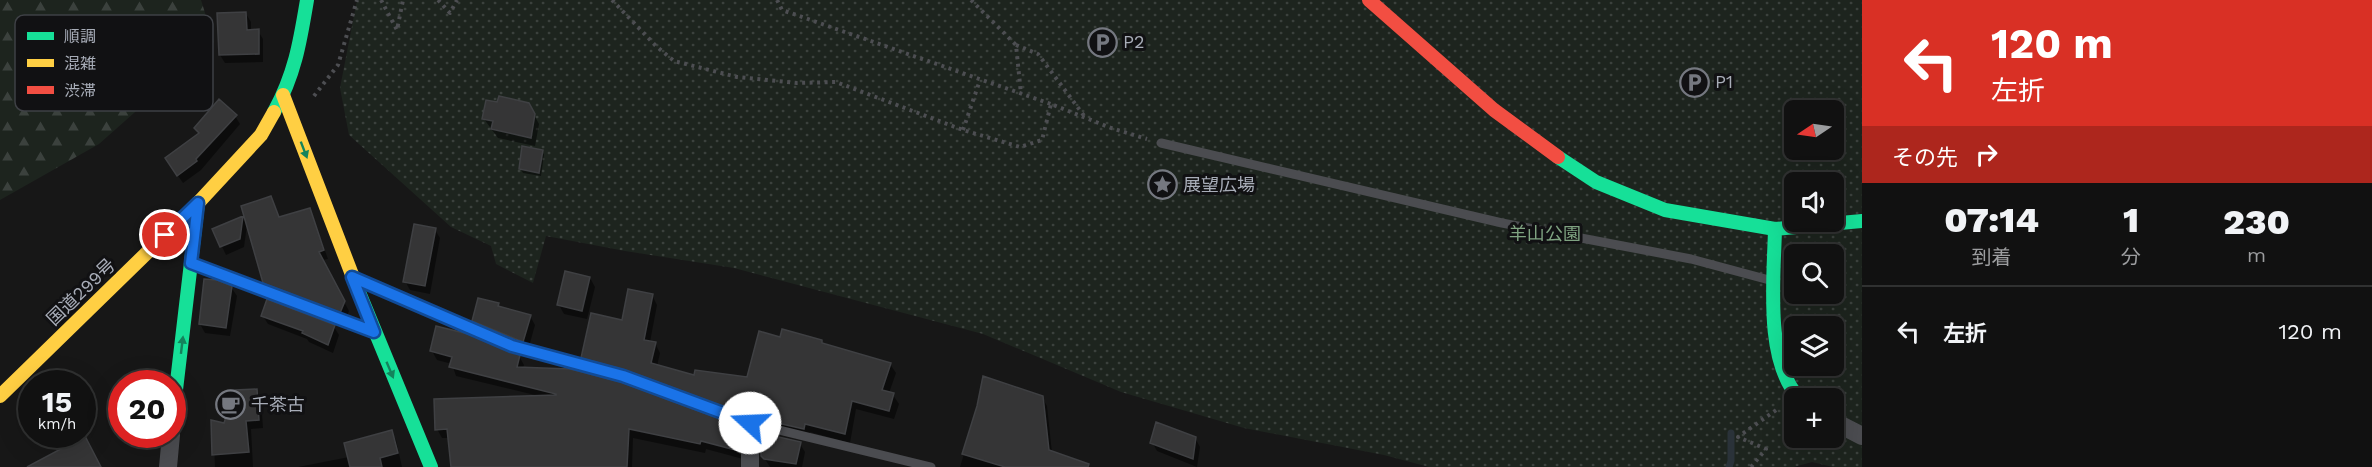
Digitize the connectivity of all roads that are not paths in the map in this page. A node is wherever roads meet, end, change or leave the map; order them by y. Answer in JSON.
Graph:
{"nodes":[{"id":1,"x":307,"y":0,"type":"edge"},
{"id":2,"x":1369,"y":0,"type":"edge"},
{"id":3,"x":283,"y":95,"type":"junction"},
{"id":4,"x":1161,"y":142,"type":"road end"},
{"id":5,"x":198,"y":203,"type":"junction"},
{"id":6,"x":1862,"y":220,"type":"edge"},
{"id":7,"x":1775,"y":229,"type":"junction"},
{"id":8,"x":191,"y":263,"type":"junction"},
{"id":9,"x":352,"y":277,"type":"junction"},
{"id":10,"x":1774,"y":281,"type":"junction"},
{"id":11,"x":374,"y":332,"type":"junction"},
{"id":12,"x":178,"y":370,"type":"edge"},
{"id":13,"x":1790,"y":388,"type":"edge"},
{"id":14,"x":0,"y":396,"type":"edge"},
{"id":15,"x":750,"y":423,"type":"junction"},
{"id":16,"x":1844,"y":427,"type":"edge"},
{"id":17,"x":1862,"y":436,"type":"edge"},
{"id":18,"x":170,"y":448,"type":"edge"},
{"id":19,"x":168,"y":467,"type":"edge"},
{"id":20,"x":431,"y":467,"type":"edge"},
{"id":21,"x":750,"y":467,"type":"edge"},
{"id":22,"x":931,"y":467,"type":"edge"}],
"edges":[{"from":1,"to":3,"type":"main road","name":"国道299号"},
{"from":2,"to":7,"type":"main road"},
{"from":3,"to":5,"type":"main road","name":"国道299号"},
{"from":3,"to":9,"type":"main road","one_way":true},
{"from":4,"to":10,"type":"lane"},
{"from":5,"to":8,"type":"main road"},
{"from":5,"to":14,"type":"main road","name":"国道299号"},
{"from":6,"to":7,"type":"main road"},
{"from":7,"to":10,"type":"main road"},
{"from":8,"to":11,"type":"lane"},
{"from":12,"to":8,"type":"main road","one_way":true},
{"from":9,"to":11,"type":"main road"},
{"from":9,"to":15,"type":"lane"},
{"from":10,"to":13,"type":"main road"},
{"from":11,"to":20,"type":"main road","one_way":true},
{"from":15,"to":21,"type":"street"},
{"from":15,"to":22,"type":"lane"},
{"from":16,"to":17,"type":"street"},
{"from":18,"to":19,"type":"street"}]}
